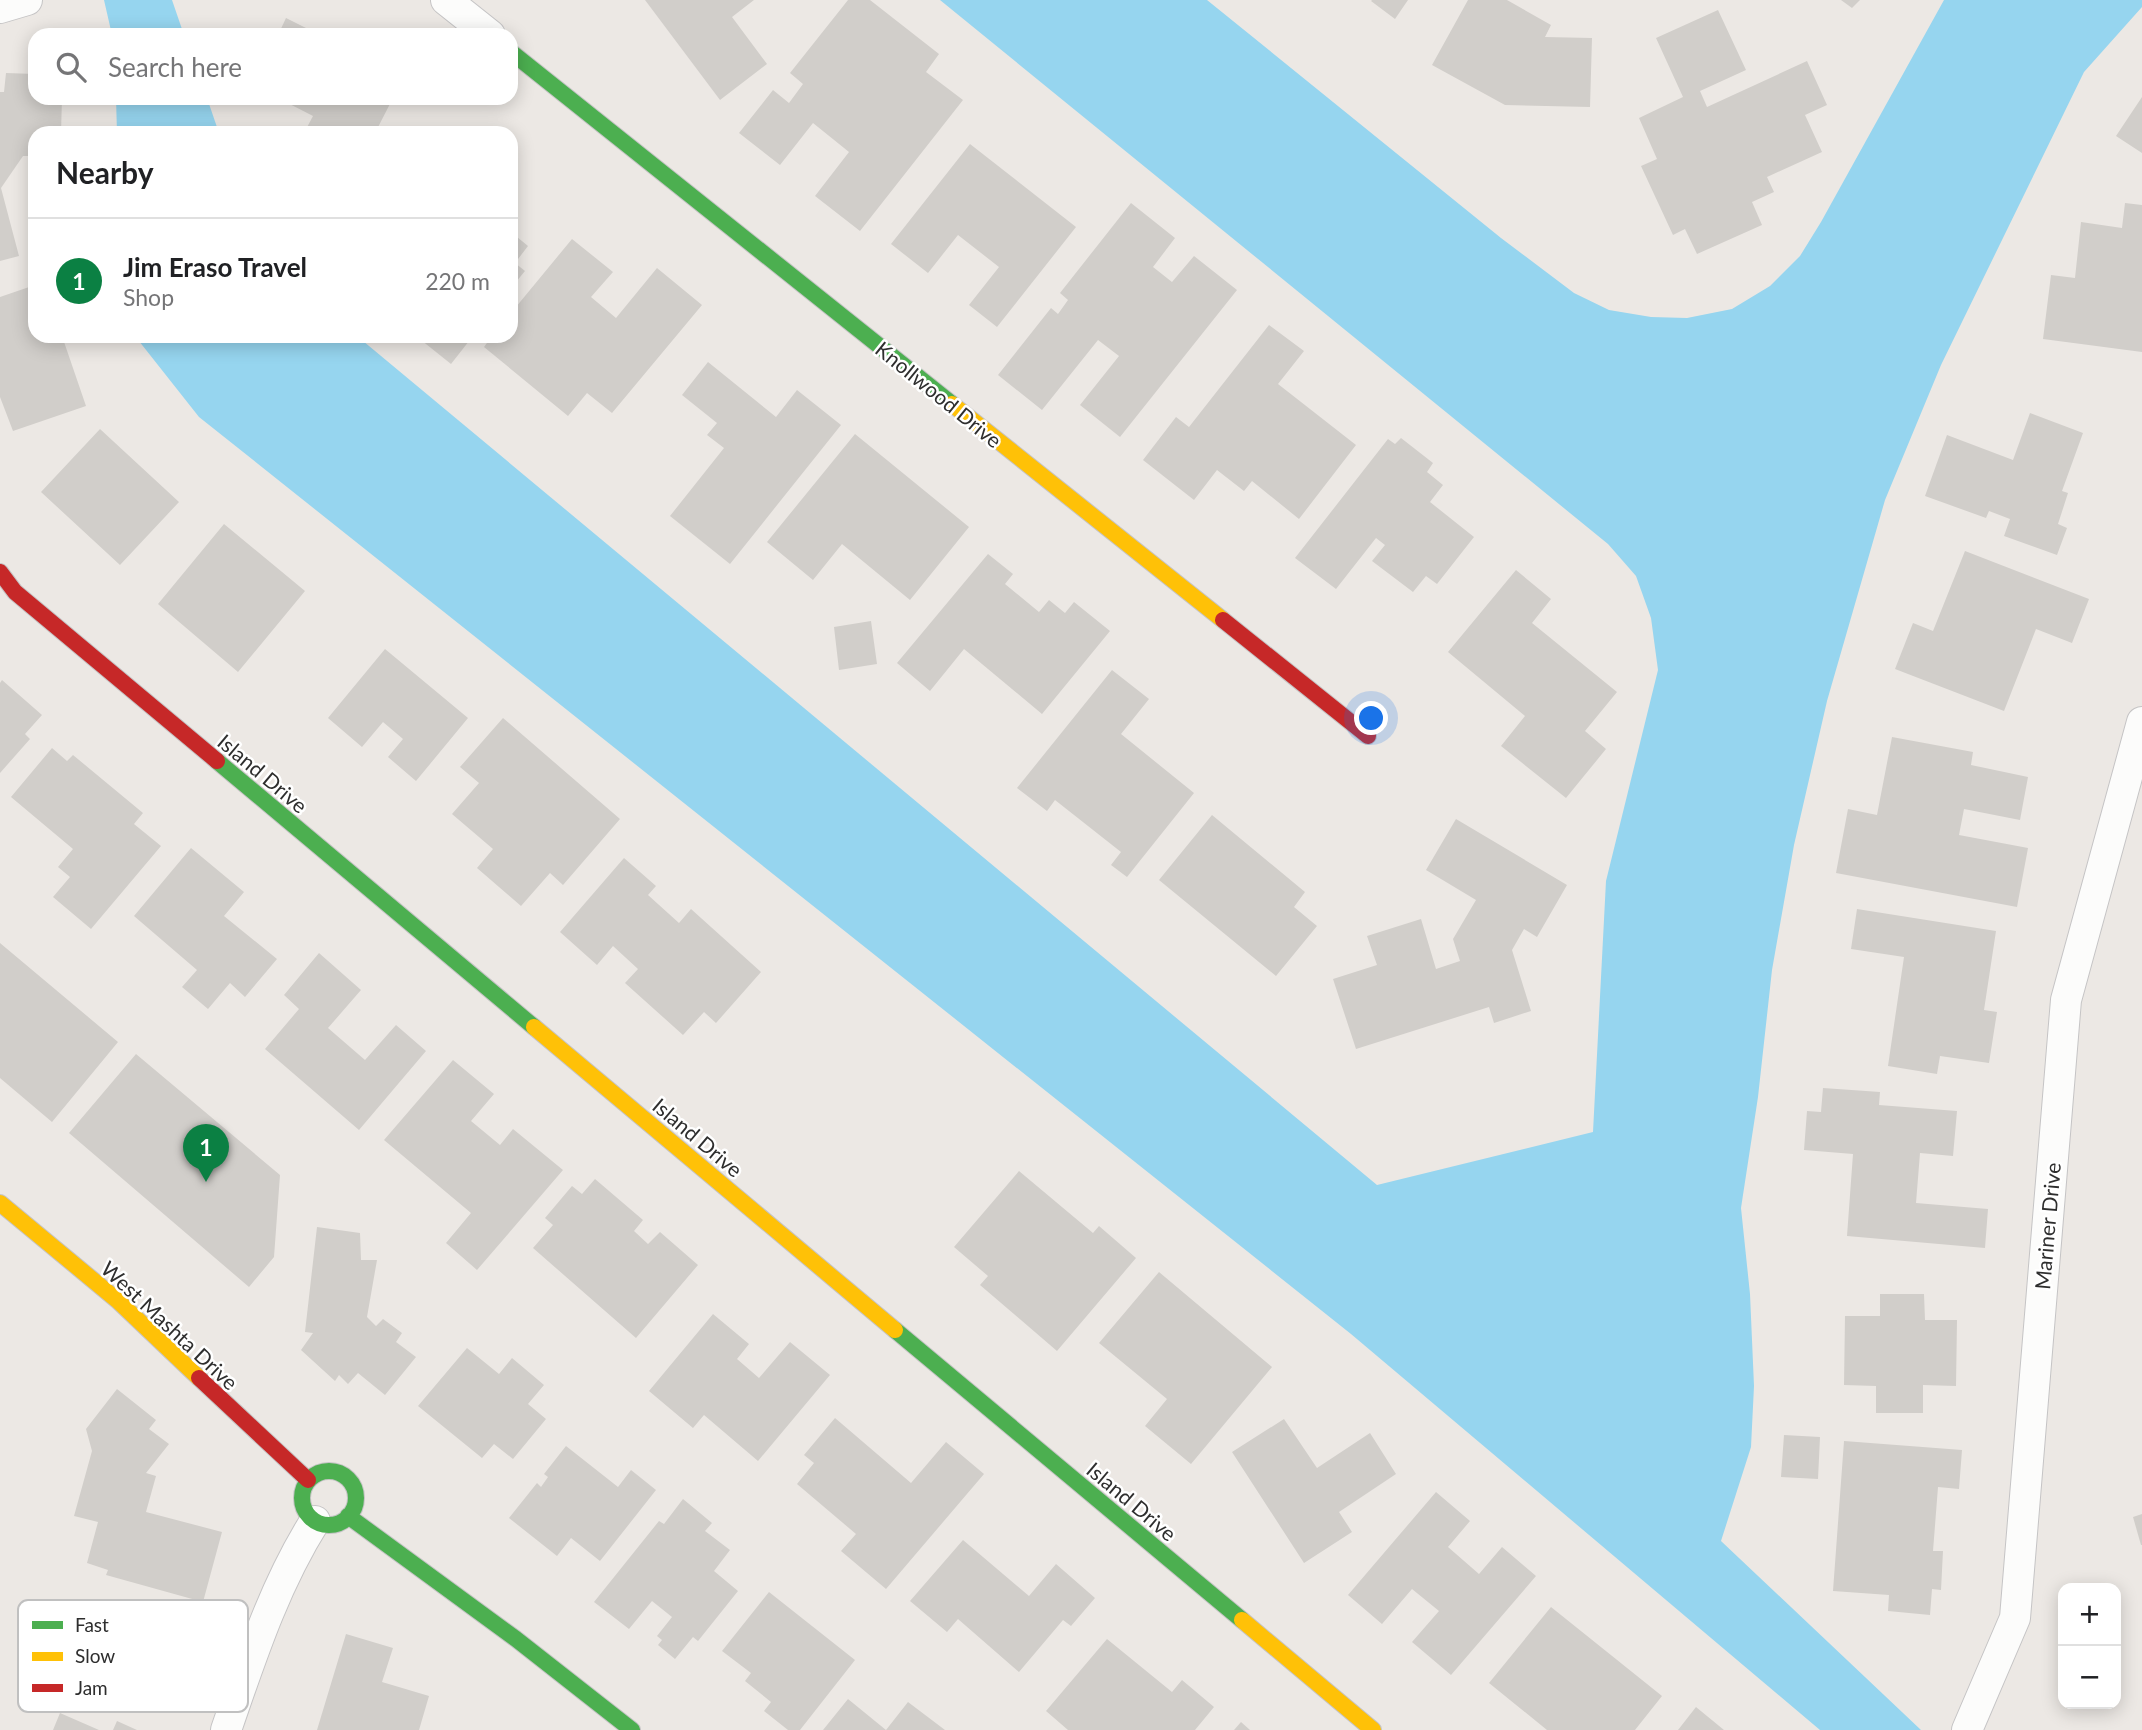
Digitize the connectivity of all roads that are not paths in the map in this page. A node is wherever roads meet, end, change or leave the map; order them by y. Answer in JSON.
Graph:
{"nodes":[{"id":1,"x":27,"y":0,"type":"edge"},
{"id":2,"x":446,"y":0,"type":"edge"},
{"id":3,"x":0,"y":8,"type":"edge"},
{"id":4,"x":481,"y":28,"type":"edge"},
{"id":5,"x":518,"y":58,"type":"edge"},
{"id":6,"x":0,"y":572,"type":"edge"},
{"id":7,"x":2142,"y":722,"type":"edge"},
{"id":8,"x":1367,"y":736,"type":"dead end"},
{"id":9,"x":0,"y":1203,"type":"edge"},
{"id":10,"x":308,"y":1480,"type":"junction"},
{"id":11,"x":348,"y":1516,"type":"junction"},
{"id":12,"x":315,"y":1521,"type":"junction"},
{"id":13,"x":248,"y":1669,"type":"edge"},
{"id":14,"x":232,"y":1712,"type":"edge"},
{"id":15,"x":226,"y":1730,"type":"edge"},
{"id":16,"x":632,"y":1730,"type":"edge"},
{"id":17,"x":1373,"y":1730,"type":"edge"},
{"id":18,"x":1967,"y":1730,"type":"edge"}],
"edges":[{"from":1,"to":3,"type":"street"},
{"from":2,"to":4,"type":"street"},
{"from":5,"to":8,"type":"street","name":"Knollwood Drive"},
{"from":6,"to":17,"type":"street","name":"Island Drive"},
{"from":7,"to":18,"type":"street","name":"Mariner Drive"},
{"from":9,"to":10,"type":"street","name":"West Mashta Drive"},
{"from":10,"to":11,"type":"street"},
{"from":10,"to":12,"type":"street"},
{"from":11,"to":12,"type":"street"},
{"from":11,"to":16,"type":"street"},
{"from":12,"to":13,"type":"street"},
{"from":14,"to":15,"type":"street"}]}
